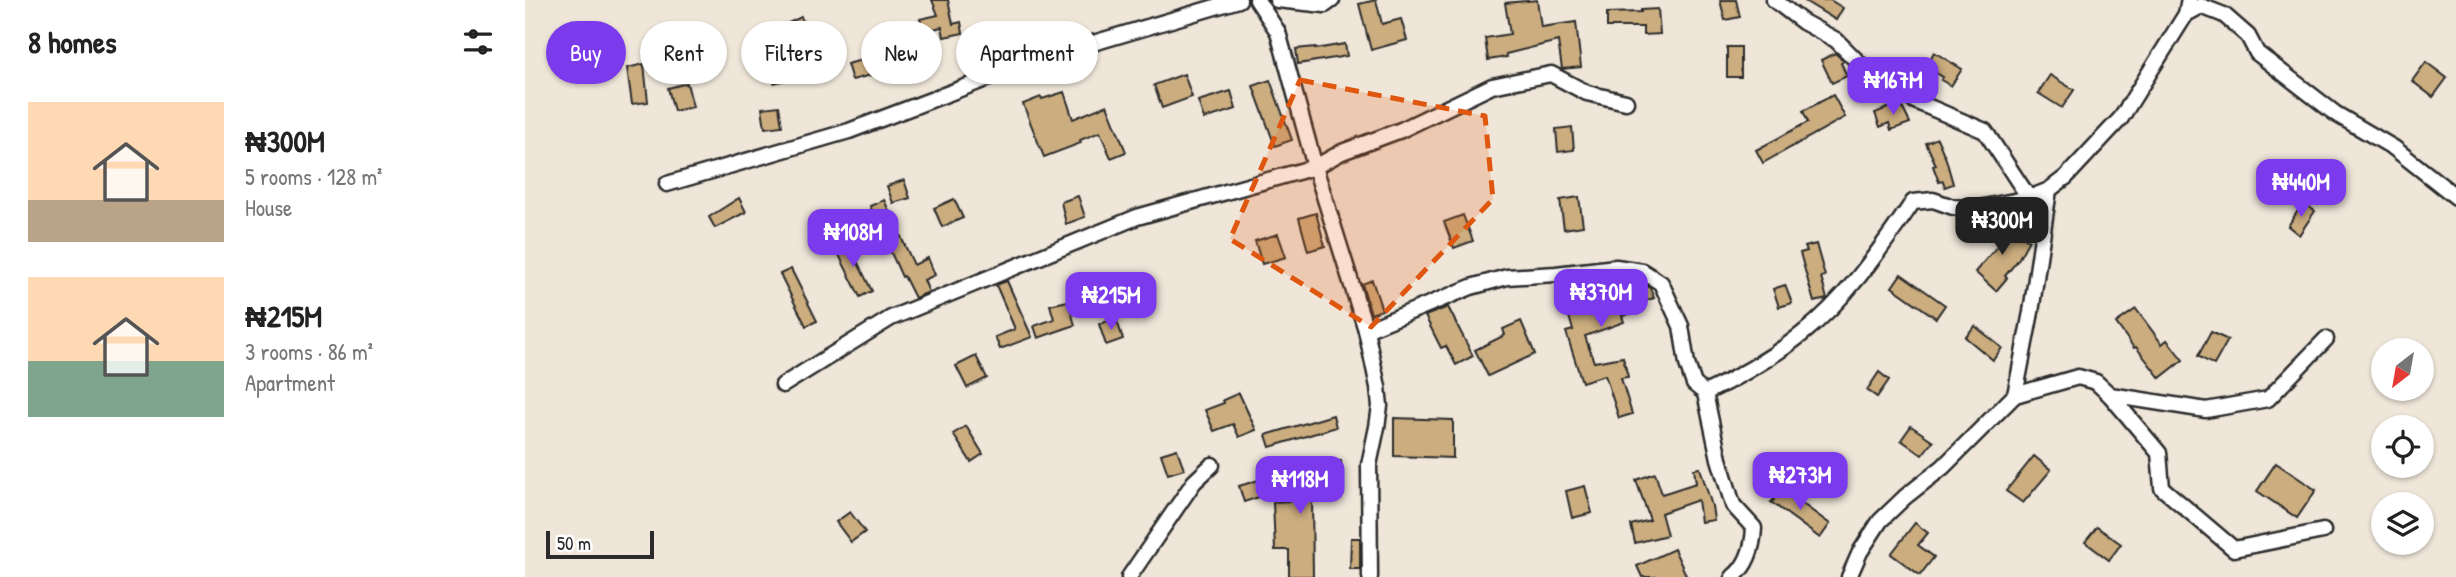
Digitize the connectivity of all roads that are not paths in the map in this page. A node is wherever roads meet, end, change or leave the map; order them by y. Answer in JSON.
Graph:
{"nodes":[{"id":1,"x":1239,"y":0,"type":"edge"},
{"id":2,"x":1257,"y":0,"type":"edge"},
{"id":3,"x":1277,"y":0,"type":"edge"},
{"id":4,"x":1332,"y":0,"type":"edge"},
{"id":5,"x":1775,"y":0,"type":"edge"},
{"id":6,"x":2187,"y":7,"type":"edge"},
{"id":7,"x":1626,"y":102,"type":"dead end"},
{"id":8,"x":1315,"y":167,"type":"junction"},
{"id":9,"x":667,"y":184,"type":"dead end"},
{"id":10,"x":2049,"y":190,"type":"junction"},
{"id":11,"x":2456,"y":197,"type":"edge"},
{"id":12,"x":2029,"y":198,"type":"junction"},
{"id":13,"x":1366,"y":330,"type":"junction"},
{"id":14,"x":2326,"y":339,"type":"dead end"},
{"id":15,"x":783,"y":385,"type":"dead end"},
{"id":16,"x":1706,"y":393,"type":"junction"},
{"id":17,"x":2110,"y":395,"type":"junction"},
{"id":18,"x":2015,"y":396,"type":"junction"},
{"id":19,"x":1212,"y":465,"type":"dead end"},
{"id":20,"x":2323,"y":531,"type":"dead end"},
{"id":21,"x":1129,"y":577,"type":"edge"},
{"id":22,"x":1370,"y":577,"type":"edge"},
{"id":23,"x":1733,"y":577,"type":"edge"},
{"id":24,"x":1849,"y":577,"type":"edge"}],
"edges":[{"from":1,"to":9,"type":"street"},
{"from":2,"to":8,"type":"street"},
{"from":3,"to":4,"type":"street"},
{"from":5,"to":12,"type":"street"},
{"from":6,"to":10,"type":"street"},
{"from":6,"to":11,"type":"street"},
{"from":7,"to":8,"type":"street"},
{"from":8,"to":13,"type":"street"},
{"from":8,"to":15,"type":"street"},
{"from":10,"to":12,"type":"street"},
{"from":10,"to":18,"type":"street"},
{"from":12,"to":16,"type":"street"},
{"from":13,"to":16,"type":"street"},
{"from":13,"to":22,"type":"street"},
{"from":14,"to":17,"type":"street"},
{"from":16,"to":23,"type":"street"},
{"from":17,"to":18,"type":"street"},
{"from":17,"to":20,"type":"street"},
{"from":18,"to":24,"type":"street"},
{"from":19,"to":21,"type":"street"}]}
